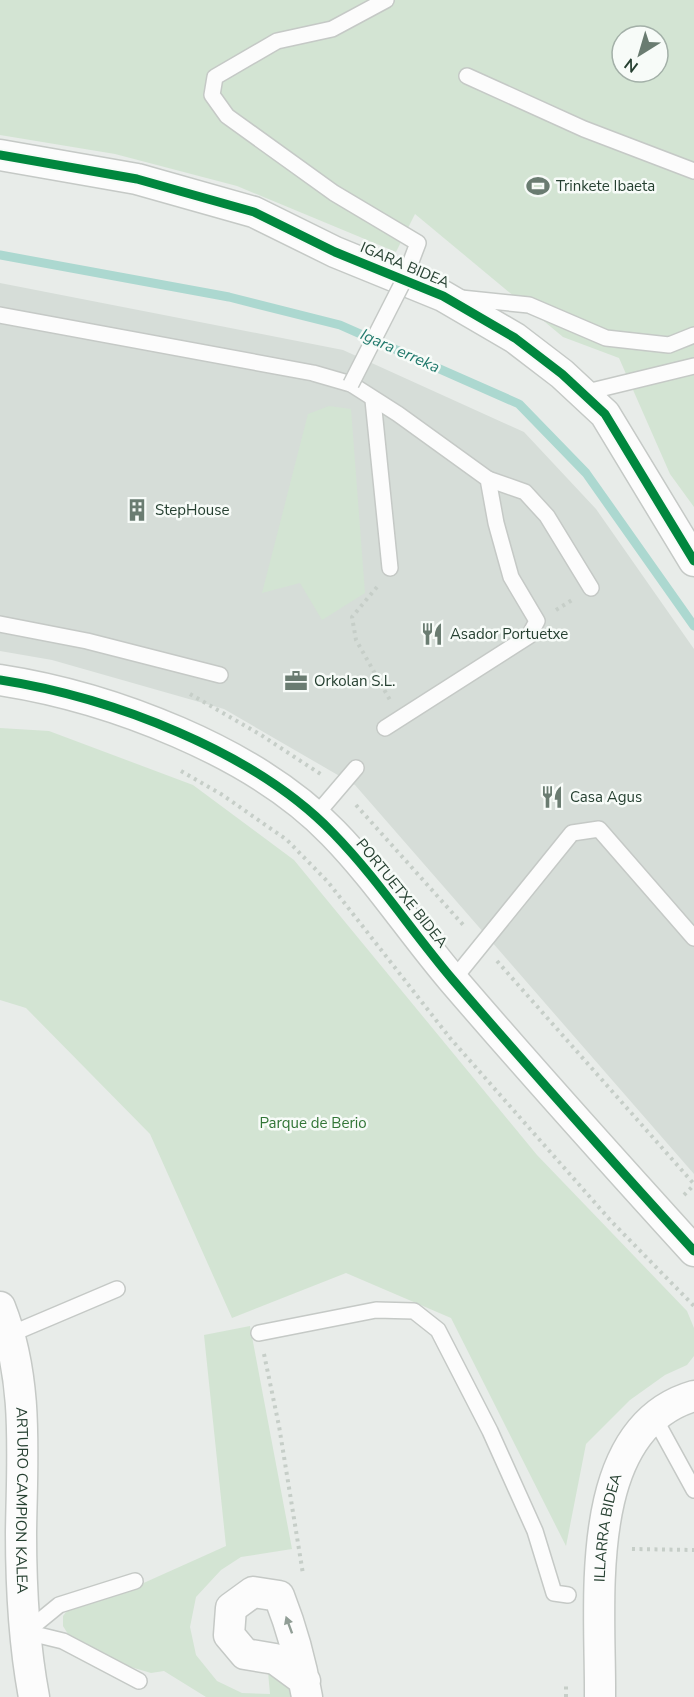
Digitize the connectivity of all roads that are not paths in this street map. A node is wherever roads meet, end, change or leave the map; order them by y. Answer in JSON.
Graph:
{"nodes":[{"id":1,"x":386,"y":0,"type":"edge"},
{"id":2,"x":467,"y":76,"type":"dead end"},
{"id":3,"x":0,"y":155,"type":"edge"},
{"id":4,"x":694,"y":171,"type":"edge"},
{"id":5,"x":404,"y":280,"type":"junction"},
{"id":6,"x":443,"y":296,"type":"junction"},
{"id":7,"x":0,"y":315,"type":"edge"},
{"id":8,"x":694,"y":334,"type":"edge"},
{"id":9,"x":694,"y":366,"type":"edge"},
{"id":10,"x":351,"y":384,"type":"junction"},
{"id":11,"x":583,"y":393,"type":"junction"},
{"id":12,"x":373,"y":400,"type":"junction"},
{"id":13,"x":488,"y":479,"type":"junction"},
{"id":14,"x":694,"y":561,"type":"edge"},
{"id":15,"x":390,"y":568,"type":"road end"},
{"id":16,"x":591,"y":588,"type":"road end"},
{"id":17,"x":0,"y":624,"type":"edge"},
{"id":18,"x":220,"y":675,"type":"dead end"},
{"id":19,"x":0,"y":680,"type":"edge"},
{"id":20,"x":386,"y":728,"type":"dead end"},
{"id":21,"x":356,"y":768,"type":"dead end"},
{"id":22,"x":315,"y":816,"type":"junction"},
{"id":23,"x":694,"y":938,"type":"edge"},
{"id":24,"x":453,"y":980,"type":"junction"},
{"id":25,"x":694,"y":1251,"type":"edge"},
{"id":26,"x":117,"y":1289,"type":"dead end"},
{"id":27,"x":5,"y":1321,"type":"edge"},
{"id":28,"x":259,"y":1333,"type":"road end"},
{"id":29,"x":694,"y":1396,"type":"edge"},
{"id":30,"x":654,"y":1417,"type":"junction"},
{"id":31,"x":694,"y":1490,"type":"edge"},
{"id":32,"x":135,"y":1581,"type":"dead end"},
{"id":33,"x":568,"y":1595,"type":"dead end"},
{"id":34,"x":26,"y":1632,"type":"junction"},
{"id":35,"x":139,"y":1682,"type":"dead end"},
{"id":36,"x":34,"y":1697,"type":"edge"},
{"id":37,"x":600,"y":1697,"type":"edge"}],
"edges":[{"from":1,"to":5,"type":"lane"},
{"from":2,"to":4,"type":"lane"},
{"from":3,"to":5,"type":"street","name":"IGARA BIDEA"},
{"from":5,"to":6,"type":"street","name":"IGARA BIDEA"},
{"from":5,"to":10,"type":"lane","bridge":true},
{"from":6,"to":8,"type":"lane"},
{"from":6,"to":11,"type":"street","name":"IGARA BIDEA"},
{"from":7,"to":10,"type":"lane"},
{"from":9,"to":11,"type":"lane"},
{"from":10,"to":12,"type":"lane"},
{"from":11,"to":14,"type":"street","name":"IGARA BIDEA"},
{"from":12,"to":13,"type":"lane"},
{"from":12,"to":15,"type":"lane"},
{"from":13,"to":16,"type":"lane"},
{"from":13,"to":20,"type":"lane"},
{"from":17,"to":18,"type":"lane"},
{"from":19,"to":22,"type":"street","name":"PORTUETXE BIDEA"},
{"from":21,"to":22,"type":"lane"},
{"from":22,"to":24,"type":"street","name":"PORTUETXE BIDEA"},
{"from":23,"to":24,"type":"lane"},
{"from":24,"to":25,"type":"street","name":"PORTUETXE BIDEA"},
{"from":26,"to":27,"type":"lane"},
{"from":27,"to":34,"type":"street","name":"ARTURO CAMPION KALEA"},
{"from":28,"to":33,"type":"lane"},
{"from":29,"to":30,"type":"street","name":"ILLARRA BIDEA"},
{"from":30,"to":31,"type":"lane"},
{"from":30,"to":37,"type":"street","name":"ILLARRA BIDEA"},
{"from":32,"to":34,"type":"lane"},
{"from":34,"to":35,"type":"lane"},
{"from":34,"to":36,"type":"street","name":"ARTURO CAMPION KALEA"}]}
